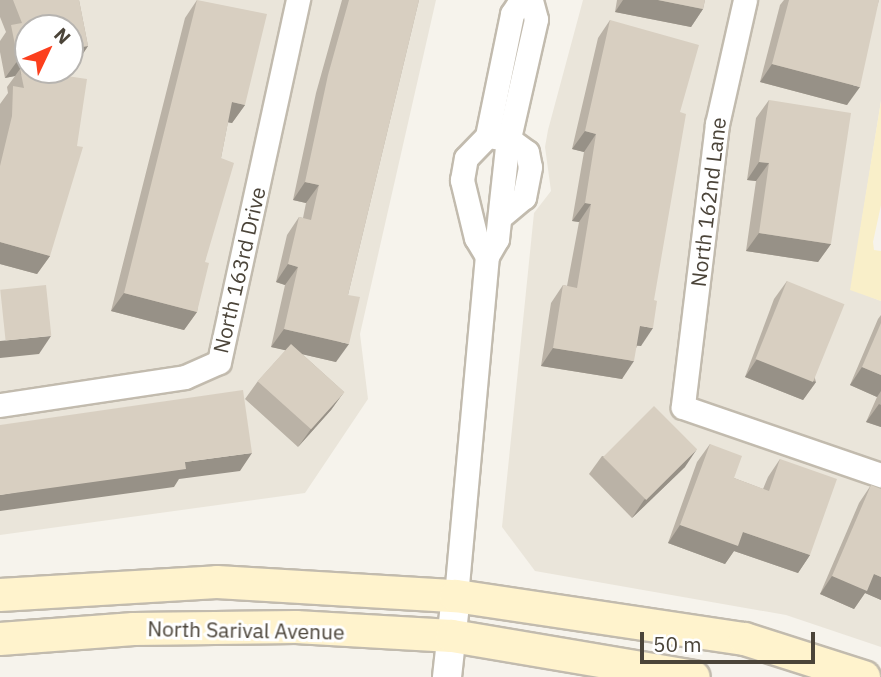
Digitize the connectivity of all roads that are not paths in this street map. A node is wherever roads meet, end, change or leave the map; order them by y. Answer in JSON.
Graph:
{"nodes":[{"id":1,"x":298,"y":0,"type":"edge"},
{"id":2,"x":521,"y":0,"type":"edge"},
{"id":3,"x":531,"y":0,"type":"edge"},
{"id":4,"x":745,"y":0,"type":"edge"},
{"id":5,"x":500,"y":76,"type":"junction"},
{"id":6,"x":525,"y":80,"type":"junction"},
{"id":7,"x":498,"y":137,"type":"junction"},
{"id":8,"x":487,"y":256,"type":"junction"},
{"id":9,"x":0,"y":405,"type":"edge"},
{"id":10,"x":881,"y":475,"type":"edge"},
{"id":11,"x":0,"y":595,"type":"edge"},
{"id":12,"x":456,"y":596,"type":"junction"},
{"id":13,"x":452,"y":636,"type":"junction"},
{"id":14,"x":0,"y":639,"type":"edge"},
{"id":15,"x":447,"y":677,"type":"edge"},
{"id":16,"x":694,"y":677,"type":"edge"},
{"id":17,"x":864,"y":677,"type":"edge"}],
"edges":[{"from":1,"to":9,"type":"street","name":"North 163rd Drive"},
{"from":2,"to":5,"type":"street"},
{"from":3,"to":6,"type":"street"},
{"from":4,"to":10,"type":"street","name":"North 162nd Lane"},
{"from":5,"to":6,"type":"street"},
{"from":5,"to":7,"type":"street"},
{"from":6,"to":7,"type":"street"},
{"from":7,"to":8,"type":"street"},
{"from":7,"to":8,"type":"street"},
{"from":8,"to":12,"type":"street"},
{"from":11,"to":12,"type":"main road","name":"North Sarival Avenue"},
{"from":12,"to":13,"type":"street"},
{"from":12,"to":17,"type":"main road","name":"North Sarival Avenue"},
{"from":13,"to":14,"type":"main road","name":"North Sarival Avenue"},
{"from":13,"to":15,"type":"street"},
{"from":13,"to":16,"type":"main road","name":"North Sarival Avenue"}]}
